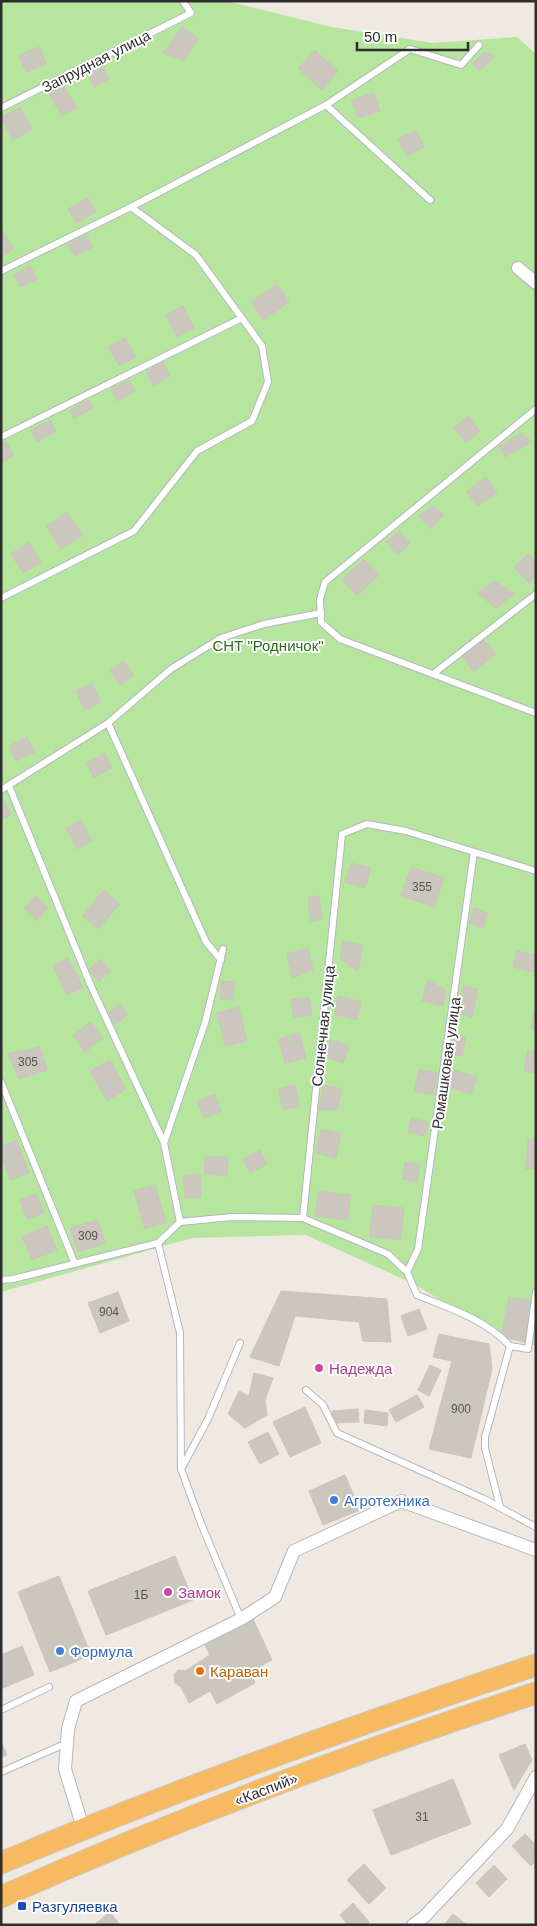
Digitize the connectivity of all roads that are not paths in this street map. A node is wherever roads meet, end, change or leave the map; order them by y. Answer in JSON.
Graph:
{"nodes":[{"id":1,"x":183,"y":1,"type":"edge"},
{"id":2,"x":479,"y":45,"type":"dead end"},
{"id":3,"x":326,"y":105,"type":"junction"},
{"id":4,"x":1,"y":108,"type":"edge"},
{"id":5,"x":430,"y":200,"type":"dead end"},
{"id":6,"x":131,"y":207,"type":"junction"},
{"id":7,"x":518,"y":268,"type":"dead end"},
{"id":8,"x":1,"y":271,"type":"edge"},
{"id":9,"x":536,"y":283,"type":"edge"},
{"id":10,"x":242,"y":318,"type":"junction"},
{"id":11,"x":536,"y":409,"type":"edge"},
{"id":12,"x":1,"y":436,"type":"edge"},
{"id":13,"x":536,"y":594,"type":"edge"},
{"id":14,"x":1,"y":598,"type":"edge"},
{"id":15,"x":321,"y":612,"type":"junction"},
{"id":16,"x":433,"y":674,"type":"junction"},
{"id":17,"x":536,"y":713,"type":"edge"},
{"id":18,"x":108,"y":722,"type":"junction"},
{"id":19,"x":9,"y":786,"type":"junction"},
{"id":20,"x":1,"y":790,"type":"edge"},
{"id":21,"x":474,"y":852,"type":"junction"},
{"id":22,"x":536,"y":871,"type":"edge"},
{"id":23,"x":224,"y":949,"type":"dead end"},
{"id":24,"x":221,"y":960,"type":"junction"},
{"id":25,"x":1,"y":1082,"type":"edge"},
{"id":26,"x":164,"y":1143,"type":"junction"},
{"id":27,"x":303,"y":1218,"type":"junction"},
{"id":28,"x":180,"y":1222,"type":"junction"},
{"id":29,"x":158,"y":1243,"type":"junction"},
{"id":30,"x":74,"y":1264,"type":"junction"},
{"id":31,"x":407,"y":1272,"type":"junction"},
{"id":32,"x":1,"y":1280,"type":"edge"},
{"id":33,"x":536,"y":1292,"type":"edge"},
{"id":34,"x":240,"y":1343,"type":"dead end"},
{"id":35,"x":510,"y":1346,"type":"junction"},
{"id":36,"x":306,"y":1390,"type":"dead end"},
{"id":37,"x":181,"y":1470,"type":"junction"},
{"id":38,"x":500,"y":1507,"type":"junction"},
{"id":39,"x":536,"y":1527,"type":"edge"},
{"id":40,"x":536,"y":1550,"type":"edge"},
{"id":41,"x":241,"y":1619,"type":"junction"},
{"id":42,"x":536,"y":1665,"type":"edge"},
{"id":43,"x":50,"y":1687,"type":"dead end"},
{"id":44,"x":536,"y":1693,"type":"edge"},
{"id":45,"x":1,"y":1710,"type":"edge"},
{"id":46,"x":67,"y":1743,"type":"junction"},
{"id":47,"x":1,"y":1772,"type":"edge"},
{"id":48,"x":536,"y":1777,"type":"edge"},
{"id":49,"x":83,"y":1828,"type":"junction"},
{"id":50,"x":1,"y":1863,"type":"edge"},
{"id":51,"x":1,"y":1897,"type":"edge"},
{"id":52,"x":413,"y":1925,"type":"edge"}],
"edges":[{"from":1,"to":4,"type":"lane","name":"Запрудная улица"},
{"from":2,"to":3,"type":"lane"},
{"from":3,"to":5,"type":"lane"},
{"from":3,"to":6,"type":"lane"},
{"from":6,"to":8,"type":"lane"},
{"from":6,"to":10,"type":"lane"},
{"from":7,"to":9,"type":"street"},
{"from":10,"to":12,"type":"lane"},
{"from":10,"to":14,"type":"lane"},
{"from":11,"to":15,"type":"lane"},
{"from":13,"to":16,"type":"lane"},
{"from":15,"to":16,"type":"lane"},
{"from":15,"to":18,"type":"lane"},
{"from":16,"to":17,"type":"lane"},
{"from":18,"to":19,"type":"lane"},
{"from":18,"to":24,"type":"lane"},
{"from":19,"to":20,"type":"lane"},
{"from":19,"to":26,"type":"lane"},
{"from":21,"to":22,"type":"lane"},
{"from":21,"to":27,"type":"lane","name":"Солнечная улица"},
{"from":21,"to":31,"type":"lane","name":"Ромашковая улица"},
{"from":23,"to":24,"type":"lane"},
{"from":24,"to":26,"type":"lane"},
{"from":25,"to":30,"type":"lane"},
{"from":26,"to":28,"type":"lane"},
{"from":27,"to":28,"type":"lane"},
{"from":27,"to":31,"type":"lane"},
{"from":28,"to":29,"type":"lane"},
{"from":29,"to":30,"type":"lane"},
{"from":29,"to":37,"type":"lane"},
{"from":30,"to":32,"type":"lane"},
{"from":31,"to":35,"type":"lane"},
{"from":33,"to":35,"type":"lane"},
{"from":34,"to":37,"type":"lane"},
{"from":35,"to":38,"type":"lane"},
{"from":36,"to":38,"type":"lane"},
{"from":37,"to":41,"type":"lane"},
{"from":38,"to":39,"type":"lane"},
{"from":40,"to":41,"type":"street"},
{"from":41,"to":46,"type":"street"},
{"from":42,"to":49,"type":"highway","name":"«Каспий»"},
{"from":43,"to":45,"type":"lane"},
{"from":44,"to":51,"type":"highway","name":"«Каспий»"},
{"from":46,"to":47,"type":"lane"},
{"from":46,"to":49,"type":"street"},
{"from":48,"to":52,"type":"street"},
{"from":49,"to":50,"type":"highway","name":"«Каспий»"}]}
